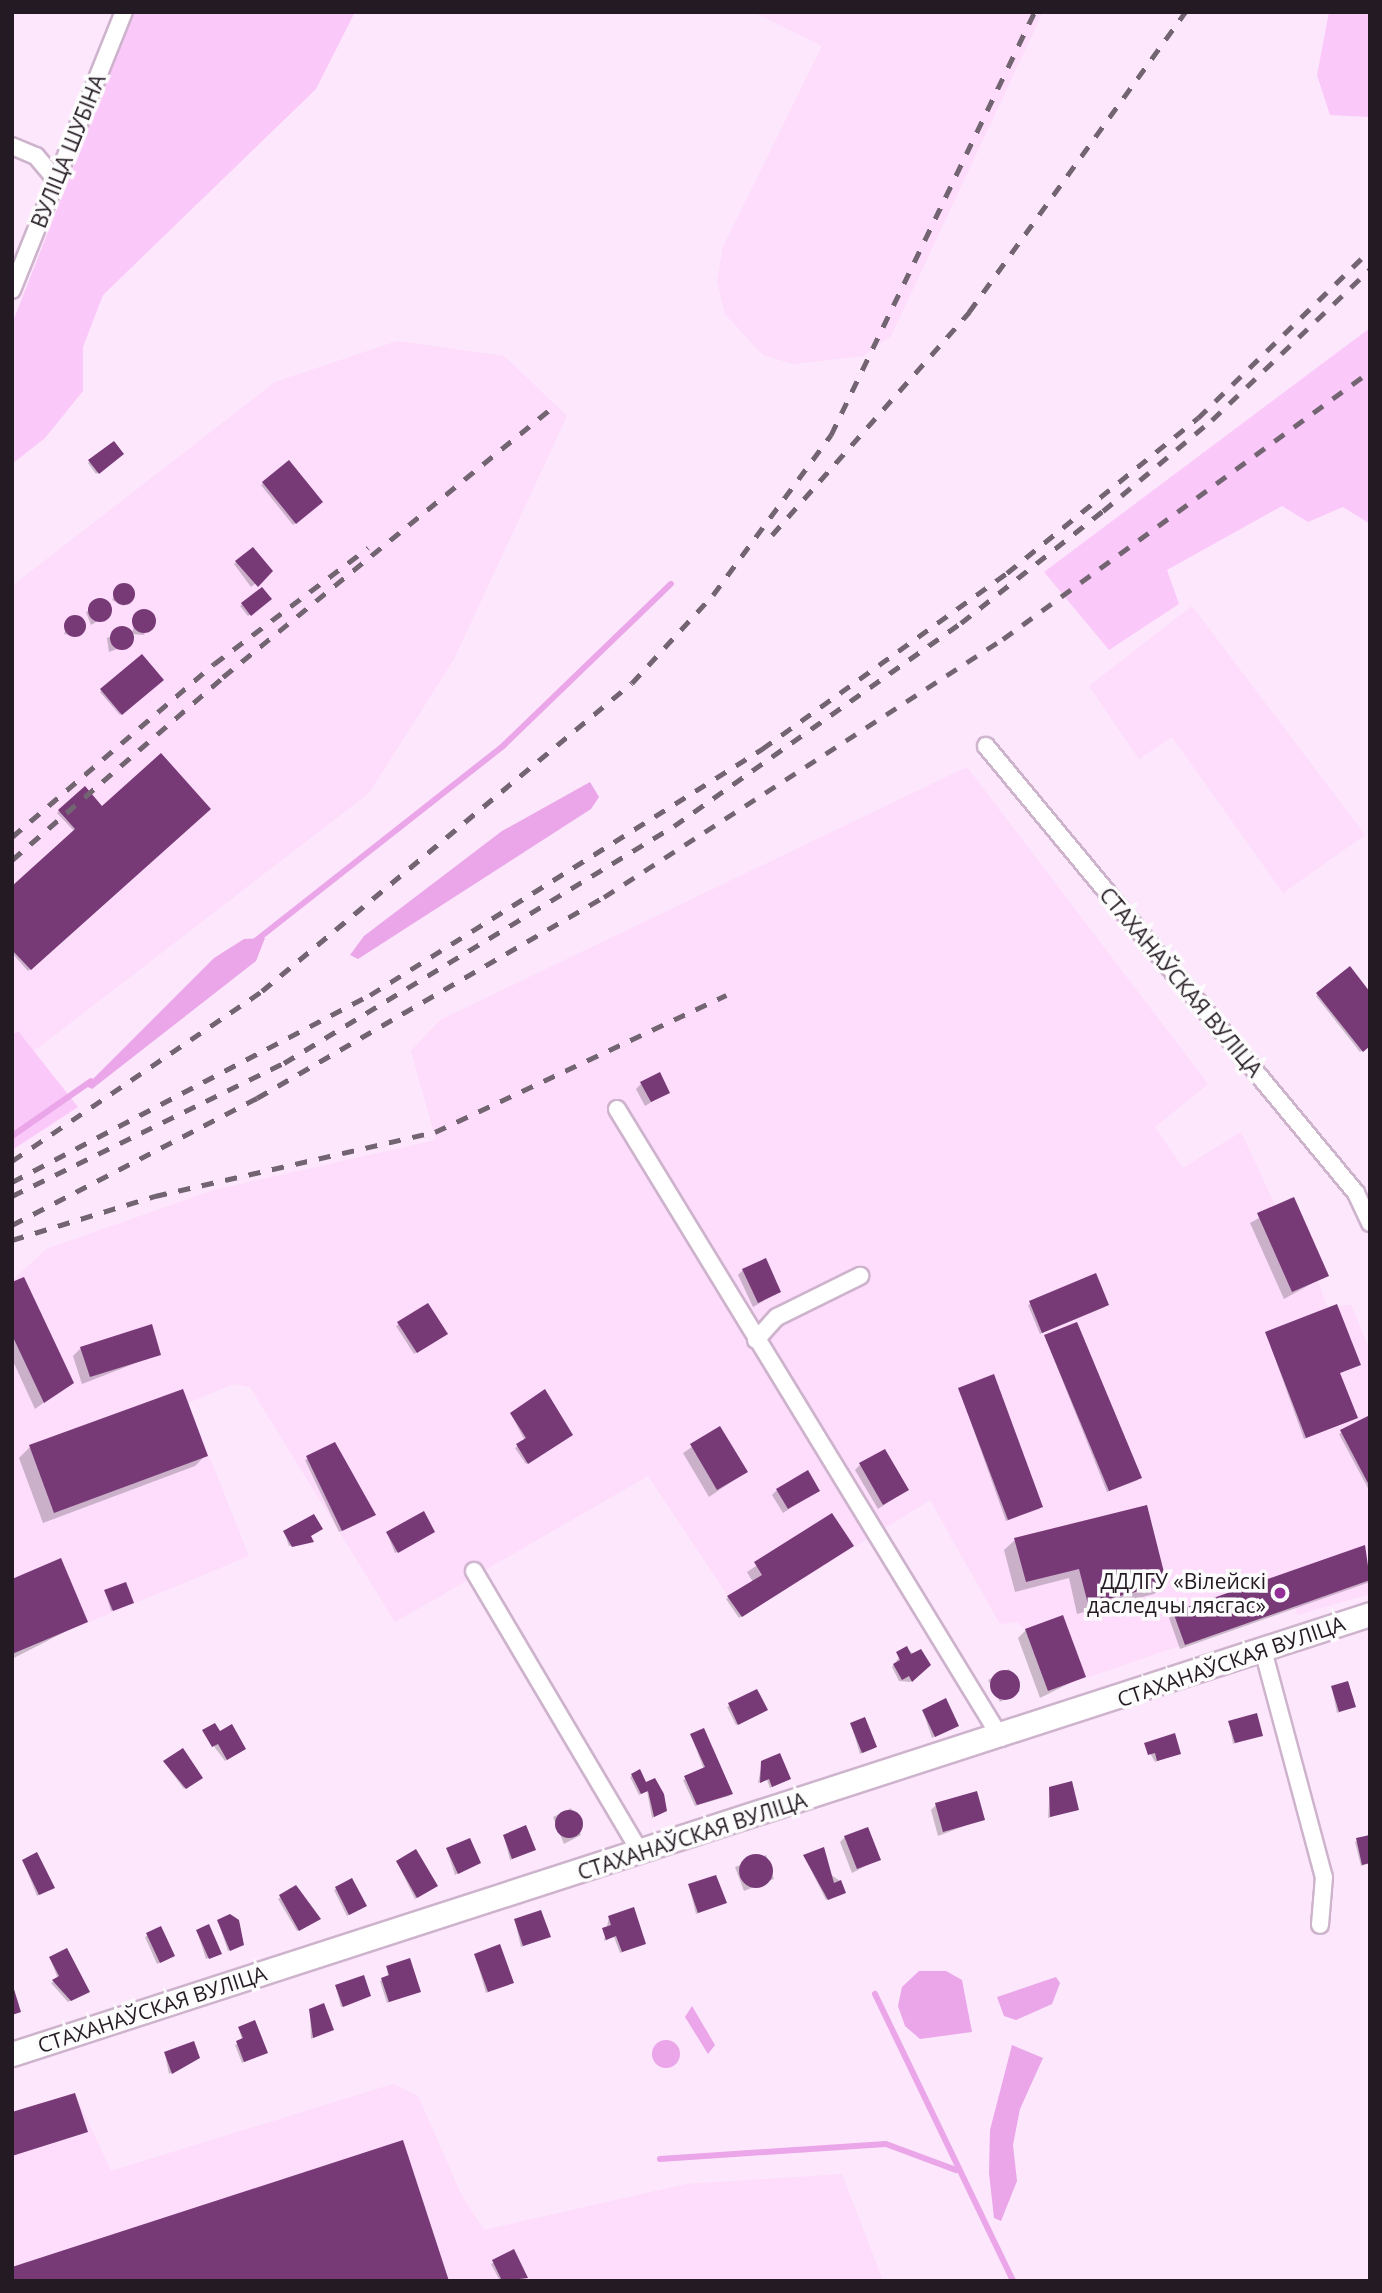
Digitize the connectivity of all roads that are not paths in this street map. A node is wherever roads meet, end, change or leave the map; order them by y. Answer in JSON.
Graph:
{"nodes":[{"id":1,"x":124,"y":12,"type":"edge"},
{"id":2,"x":12,"y":146,"type":"edge"},
{"id":3,"x":56,"y":180,"type":"junction"},
{"id":4,"x":12,"y":290,"type":"edge"},
{"id":5,"x":986,"y":746,"type":"dead end"},
{"id":6,"x":617,"y":1109,"type":"dead end"},
{"id":7,"x":1370,"y":1223,"type":"edge"},
{"id":8,"x":860,"y":1276,"type":"dead end"},
{"id":9,"x":756,"y":1340,"type":"junction"},
{"id":10,"x":474,"y":1571,"type":"dead end"},
{"id":11,"x":1370,"y":1614,"type":"edge"},
{"id":12,"x":1263,"y":1650,"type":"junction"},
{"id":13,"x":1001,"y":1738,"type":"junction"},
{"id":14,"x":640,"y":1852,"type":"junction"},
{"id":15,"x":1320,"y":1925,"type":"dead end"},
{"id":16,"x":12,"y":2054,"type":"edge"}],
"edges":[{"from":1,"to":3,"type":"street","name":"ВУЛІЦА ШУБІНА"},
{"from":2,"to":3,"type":"street"},
{"from":3,"to":4,"type":"street","name":"ВУЛІЦА ШУБІНА"},
{"from":5,"to":7,"type":"street","name":"СТАХАНАЎСКАЯ ВУЛІЦА"},
{"from":6,"to":9,"type":"street"},
{"from":8,"to":9,"type":"street"},
{"from":9,"to":13,"type":"street"},
{"from":10,"to":14,"type":"street"},
{"from":11,"to":12,"type":"street","name":"СТАХАНАЎСКАЯ ВУЛІЦА"},
{"from":12,"to":13,"type":"street","name":"СТАХАНАЎСКАЯ ВУЛІЦА"},
{"from":12,"to":15,"type":"street"},
{"from":13,"to":14,"type":"street","name":"СТАХАНАЎСКАЯ ВУЛІЦА"},
{"from":14,"to":16,"type":"street","name":"СТАХАНАЎСКАЯ ВУЛІЦА"}]}
